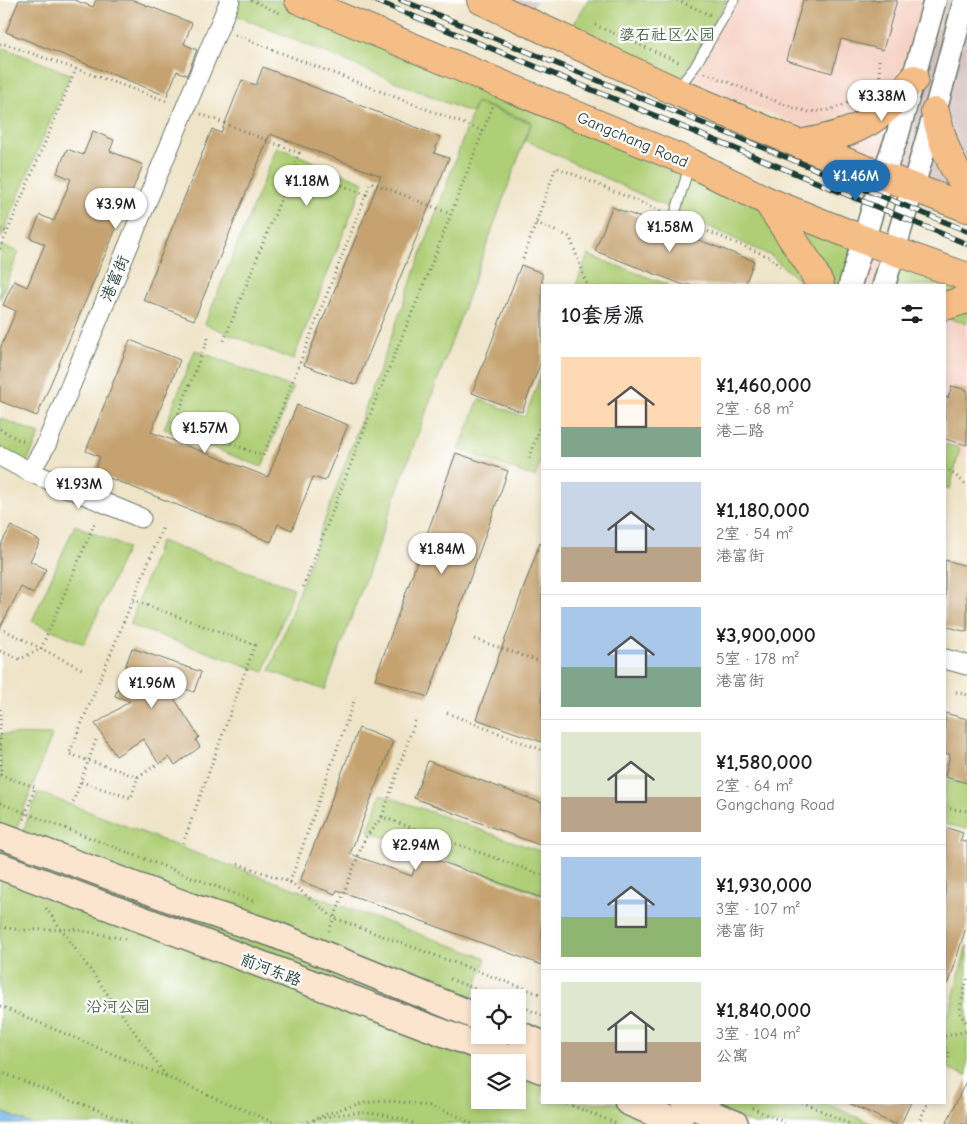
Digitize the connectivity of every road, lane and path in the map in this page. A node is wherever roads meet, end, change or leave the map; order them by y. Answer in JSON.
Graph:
{"nodes":[{"id":1,"x":230,"y":0,"type":"edge"},
{"id":2,"x":300,"y":0,"type":"edge"},
{"id":3,"x":482,"y":0,"type":"edge"},
{"id":4,"x":677,"y":0,"type":"edge"},
{"id":5,"x":734,"y":0,"type":"edge"},
{"id":6,"x":935,"y":0,"type":"edge"},
{"id":7,"x":965,"y":0,"type":"edge"},
{"id":8,"x":722,"y":20,"type":"junction"},
{"id":9,"x":590,"y":23,"type":"dead end"},
{"id":10,"x":218,"y":28,"type":"junction"},
{"id":11,"x":0,"y":44,"type":"edge"},
{"id":12,"x":694,"y":68,"type":"junction"},
{"id":13,"x":76,"y":69,"type":"junction"},
{"id":14,"x":885,"y":75,"type":"dead end"},
{"id":15,"x":914,"y":79,"type":"junction"},
{"id":16,"x":675,"y":92,"type":"junction"},
{"id":17,"x":494,"y":104,"type":"dead end"},
{"id":18,"x":186,"y":108,"type":"junction"},
{"id":19,"x":935,"y":112,"type":"junction"},
{"id":20,"x":483,"y":131,"type":"junction"},
{"id":21,"x":799,"y":144,"type":"junction"},
{"id":22,"x":690,"y":163,"type":"junction"},
{"id":23,"x":294,"y":166,"type":"junction"},
{"id":24,"x":883,"y":175,"type":"junction"},
{"id":25,"x":967,"y":186,"type":"edge"},
{"id":26,"x":914,"y":187,"type":"junction"},
{"id":27,"x":366,"y":195,"type":"junction"},
{"id":28,"x":768,"y":201,"type":"junction"},
{"id":29,"x":967,"y":208,"type":"edge"},
{"id":30,"x":451,"y":214,"type":"junction"},
{"id":31,"x":674,"y":217,"type":"junction"},
{"id":32,"x":536,"y":224,"type":"junction"},
{"id":33,"x":0,"y":229,"type":"edge"},
{"id":34,"x":7,"y":232,"type":"junction"},
{"id":35,"x":864,"y":240,"type":"junction"},
{"id":36,"x":0,"y":249,"type":"edge"},
{"id":37,"x":895,"y":251,"type":"junction"},
{"id":38,"x":523,"y":259,"type":"dead end"},
{"id":39,"x":784,"y":269,"type":"dead end"},
{"id":40,"x":967,"y":277,"type":"edge"},
{"id":41,"x":588,"y":284,"type":"edge"},
{"id":42,"x":820,"y":284,"type":"edge"},
{"id":43,"x":850,"y":284,"type":"edge"},
{"id":44,"x":884,"y":284,"type":"edge"},
{"id":45,"x":967,"y":299,"type":"edge"},
{"id":46,"x":946,"y":306,"type":"edge"},
{"id":47,"x":208,"y":338,"type":"dead end"},
{"id":48,"x":223,"y":343,"type":"dead end"},
{"id":49,"x":541,"y":425,"type":"edge"},
{"id":50,"x":0,"y":429,"type":"edge"},
{"id":51,"x":46,"y":445,"type":"junction"},
{"id":52,"x":0,"y":456,"type":"edge"},
{"id":53,"x":529,"y":458,"type":"dead end"},
{"id":54,"x":946,"y":469,"type":"edge"},
{"id":55,"x":30,"y":472,"type":"junction"},
{"id":56,"x":967,"y":485,"type":"edge"},
{"id":57,"x":104,"y":502,"type":"junction"},
{"id":58,"x":141,"y":518,"type":"dead end"},
{"id":59,"x":162,"y":527,"type":"dead end"},
{"id":60,"x":302,"y":590,"type":"dead end"},
{"id":61,"x":132,"y":600,"type":"junction"},
{"id":62,"x":0,"y":628,"type":"edge"},
{"id":63,"x":474,"y":639,"type":"dead end"},
{"id":64,"x":41,"y":649,"type":"junction"},
{"id":65,"x":0,"y":651,"type":"edge"},
{"id":66,"x":946,"y":658,"type":"edge"},
{"id":67,"x":541,"y":662,"type":"edge"},
{"id":68,"x":967,"y":665,"type":"edge"},
{"id":69,"x":82,"y":669,"type":"dead end"},
{"id":70,"x":956,"y":692,"type":"dead end"},
{"id":71,"x":967,"y":695,"type":"edge"},
{"id":72,"x":355,"y":698,"type":"dead end"},
{"id":73,"x":0,"y":709,"type":"edge"},
{"id":74,"x":447,"y":714,"type":"dead end"},
{"id":75,"x":415,"y":722,"type":"dead end"},
{"id":76,"x":96,"y":740,"type":"dead end"},
{"id":77,"x":541,"y":750,"type":"edge"},
{"id":78,"x":88,"y":761,"type":"junction"},
{"id":79,"x":156,"y":765,"type":"dead end"},
{"id":80,"x":0,"y":776,"type":"edge"},
{"id":81,"x":138,"y":777,"type":"junction"},
{"id":82,"x":81,"y":782,"type":"junction"},
{"id":83,"x":73,"y":802,"type":"dead end"},
{"id":84,"x":946,"y":808,"type":"edge"},
{"id":85,"x":967,"y":811,"type":"edge"},
{"id":86,"x":382,"y":818,"type":"junction"},
{"id":87,"x":8,"y":838,"type":"edge"},
{"id":88,"x":182,"y":846,"type":"dead end"},
{"id":89,"x":238,"y":864,"type":"dead end"},
{"id":90,"x":0,"y":866,"type":"edge"},
{"id":91,"x":541,"y":875,"type":"edge"},
{"id":92,"x":290,"y":882,"type":"junction"},
{"id":93,"x":46,"y":908,"type":"dead end"},
{"id":94,"x":334,"y":918,"type":"junction"},
{"id":95,"x":0,"y":926,"type":"edge"},
{"id":96,"x":60,"y":929,"type":"junction"},
{"id":97,"x":329,"y":931,"type":"dead end"},
{"id":98,"x":132,"y":940,"type":"dead end"},
{"id":99,"x":967,"y":979,"type":"edge"},
{"id":100,"x":541,"y":995,"type":"edge"},
{"id":101,"x":0,"y":1006,"type":"edge"},
{"id":102,"x":526,"y":1009,"type":"edge"},
{"id":103,"x":471,"y":1014,"type":"edge"},
{"id":104,"x":541,"y":1015,"type":"edge"},
{"id":105,"x":967,"y":1024,"type":"edge"},
{"id":106,"x":967,"y":1031,"type":"edge"},
{"id":107,"x":946,"y":1036,"type":"edge"},
{"id":108,"x":526,"y":1037,"type":"edge"},
{"id":109,"x":541,"y":1044,"type":"edge"},
{"id":110,"x":946,"y":1050,"type":"edge"},
{"id":111,"x":946,"y":1064,"type":"edge"},
{"id":112,"x":541,"y":1070,"type":"edge"},
{"id":113,"x":0,"y":1072,"type":"edge"},
{"id":114,"x":167,"y":1076,"type":"junction"},
{"id":115,"x":587,"y":1104,"type":"edge"},
{"id":116,"x":689,"y":1104,"type":"edge"},
{"id":117,"x":729,"y":1104,"type":"edge"},
{"id":118,"x":748,"y":1104,"type":"edge"},
{"id":119,"x":806,"y":1104,"type":"edge"},
{"id":120,"x":927,"y":1104,"type":"edge"},
{"id":121,"x":635,"y":1108,"type":"edge"},
{"id":122,"x":133,"y":1124,"type":"edge"},
{"id":123,"x":278,"y":1124,"type":"edge"},
{"id":124,"x":302,"y":1124,"type":"edge"},
{"id":125,"x":416,"y":1124,"type":"edge"},
{"id":126,"x":472,"y":1124,"type":"edge"},
{"id":127,"x":680,"y":1124,"type":"edge"},
{"id":128,"x":735,"y":1124,"type":"edge"},
{"id":129,"x":749,"y":1124,"type":"edge"},
{"id":130,"x":788,"y":1124,"type":"edge"},
{"id":131,"x":850,"y":1124,"type":"edge"},
{"id":132,"x":918,"y":1124,"type":"edge"}],
"edges":[{"from":1,"to":10,"type":"street","name":"港富街"},
{"from":2,"to":22,"type":"main road","name":"Gangchang Road"},
{"from":3,"to":16,"type":"main road"},
{"from":4,"to":8,"type":"path"},
{"from":5,"to":8,"type":"lane"},
{"from":6,"to":15,"type":"street"},
{"from":7,"to":19,"type":"street"},
{"from":8,"to":12,"type":"lane"},
{"from":9,"to":12,"type":"path"},
{"from":10,"to":18,"type":"street","name":"港富街"},
{"from":10,"to":20,"type":"path"},
{"from":11,"to":13,"type":"path"},
{"from":12,"to":14,"type":"path"},
{"from":12,"to":16,"type":"lane"},
{"from":13,"to":18,"type":"path"},
{"from":13,"to":34,"type":"path"},
{"from":15,"to":21,"type":"main road"},
{"from":15,"to":24,"type":"street"},
{"from":16,"to":21,"type":"main road"},
{"from":17,"to":20,"type":"path"},
{"from":18,"to":23,"type":"path"},
{"from":18,"to":51,"type":"street","name":"港富街"},
{"from":19,"to":25,"type":"main road"},
{"from":19,"to":26,"type":"street"},
{"from":20,"to":30,"type":"path"},
{"from":21,"to":24,"type":"main road"},
{"from":22,"to":28,"type":"main road","name":"Gangchang Road"},
{"from":22,"to":31,"type":"lane"},
{"from":23,"to":27,"type":"path"},
{"from":23,"to":48,"type":"path"},
{"from":24,"to":26,"type":"main road"},
{"from":24,"to":35,"type":"street"},
{"from":26,"to":29,"type":"main road"},
{"from":26,"to":37,"type":"street"},
{"from":27,"to":30,"type":"path"},
{"from":27,"to":47,"type":"path"},
{"from":28,"to":35,"type":"main road","name":"Gangchang Road"},
{"from":28,"to":42,"type":"main road"},
{"from":30,"to":60,"type":"path"},
{"from":31,"to":32,"type":"path"},
{"from":31,"to":39,"type":"path"},
{"from":32,"to":38,"type":"path"},
{"from":32,"to":41,"type":"path"},
{"from":33,"to":34,"type":"path"},
{"from":34,"to":36,"type":"path"},
{"from":35,"to":37,"type":"main road","name":"Gangchang Road"},
{"from":35,"to":43,"type":"street"},
{"from":37,"to":40,"type":"main road","name":"Gangchang Road"},
{"from":37,"to":44,"type":"street"},
{"from":45,"to":46,"type":"main road"},
{"from":49,"to":53,"type":"path"},
{"from":50,"to":51,"type":"path"},
{"from":51,"to":55,"type":"street","name":"港富街"},
{"from":52,"to":55,"type":"street"},
{"from":54,"to":56,"type":"path"},
{"from":55,"to":57,"type":"street"},
{"from":57,"to":58,"type":"street"},
{"from":57,"to":64,"type":"path"},
{"from":59,"to":61,"type":"path"},
{"from":61,"to":78,"type":"path"},
{"from":61,"to":88,"type":"path"},
{"from":62,"to":64,"type":"path"},
{"from":63,"to":67,"type":"path"},
{"from":64,"to":65,"type":"path"},
{"from":64,"to":69,"type":"path"},
{"from":66,"to":68,"type":"street"},
{"from":70,"to":71,"type":"path"},
{"from":72,"to":92,"type":"path"},
{"from":73,"to":80,"type":"path"},
{"from":74,"to":77,"type":"path"},
{"from":75,"to":86,"type":"path"},
{"from":76,"to":78,"type":"path"},
{"from":78,"to":81,"type":"path"},
{"from":78,"to":82,"type":"path"},
{"from":79,"to":81,"type":"path"},
{"from":80,"to":87,"type":"path"},
{"from":81,"to":82,"type":"path"},
{"from":82,"to":83,"type":"path"},
{"from":84,"to":85,"type":"path"},
{"from":86,"to":91,"type":"path"},
{"from":86,"to":94,"type":"path"},
{"from":87,"to":103,"type":"main road","name":"前河东路"},
{"from":89,"to":92,"type":"path"},
{"from":90,"to":112,"type":"main road","name":"前河东路"},
{"from":92,"to":94,"type":"path"},
{"from":93,"to":96,"type":"path"},
{"from":94,"to":97,"type":"path"},
{"from":94,"to":100,"type":"path"},
{"from":95,"to":96,"type":"path"},
{"from":96,"to":98,"type":"path"},
{"from":96,"to":114,"type":"path"},
{"from":99,"to":105,"type":"path"},
{"from":101,"to":114,"type":"path"},
{"from":102,"to":104,"type":"path"},
{"from":106,"to":107,"type":"path"},
{"from":108,"to":109,"type":"main road"},
{"from":110,"to":111,"type":"path"},
{"from":113,"to":122,"type":"path"},
{"from":114,"to":123,"type":"path"},
{"from":115,"to":121,"type":"path"},
{"from":116,"to":128,"type":"main road"},
{"from":117,"to":129,"type":"main road"},
{"from":118,"to":130,"type":"path"},
{"from":119,"to":131,"type":"path"},
{"from":120,"to":132,"type":"path"},
{"from":121,"to":127,"type":"main road"},
{"from":124,"to":125,"type":"path"},
{"from":124,"to":126,"type":"path"}]}
